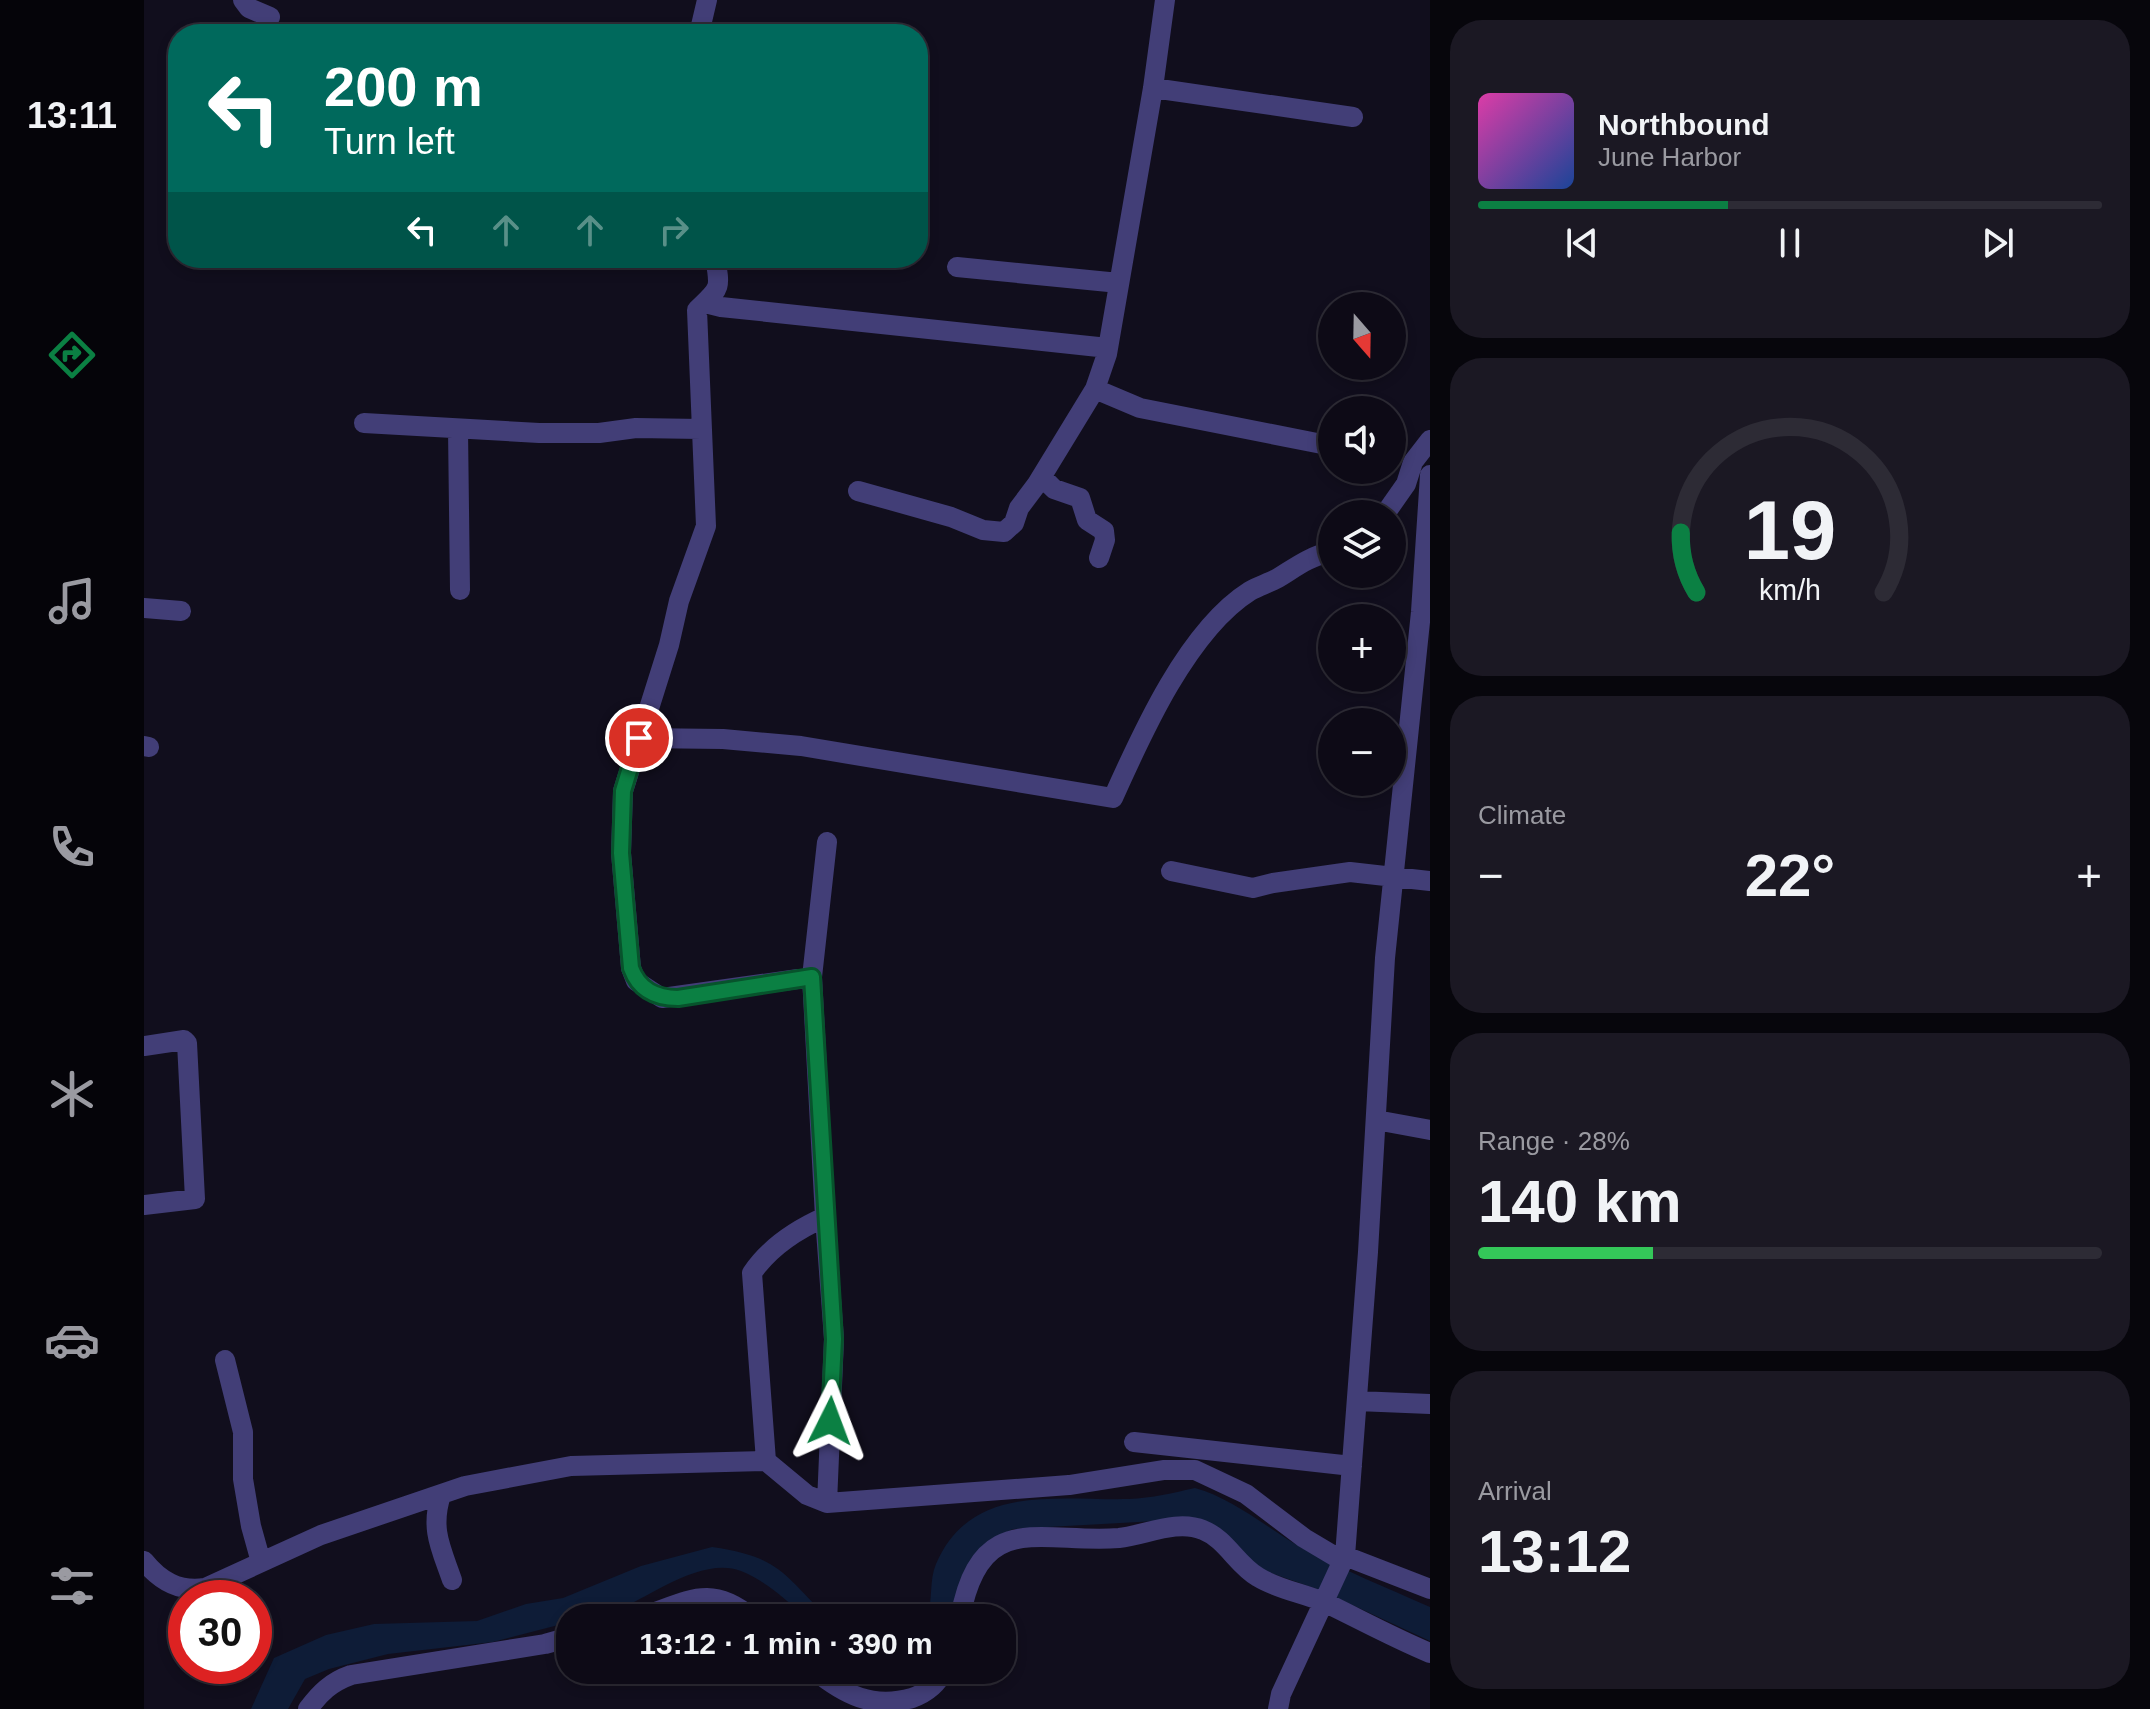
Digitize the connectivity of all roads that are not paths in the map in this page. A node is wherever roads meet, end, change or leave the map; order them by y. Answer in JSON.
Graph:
{"nodes":[{"id":1,"x":243,"y":0,"type":"edge"},
{"id":2,"x":707,"y":0,"type":"edge"},
{"id":3,"x":1165,"y":0,"type":"edge"},
{"id":4,"x":270,"y":17,"type":"dead end"},
{"id":5,"x":701,"y":24,"type":"edge"},
{"id":6,"x":1153,"y":88,"type":"junction"},
{"id":7,"x":1353,"y":117,"type":"dead end"},
{"id":8,"x":957,"y":267,"type":"dead end"},
{"id":9,"x":717,"y":268,"type":"edge"},
{"id":10,"x":1119,"y":283,"type":"junction"},
{"id":11,"x":705,"y":303,"type":"junction"},
{"id":12,"x":1108,"y":348,"type":"junction"},
{"id":13,"x":1095,"y":389,"type":"junction"},
{"id":14,"x":364,"y":423,"type":"dead end"},
{"id":15,"x":458,"y":429,"type":"junction"},
{"id":16,"x":701,"y":429,"type":"junction"},
{"id":17,"x":1430,"y":440,"type":"edge"},
{"id":18,"x":1318,"y":443,"type":"edge"},
{"id":19,"x":1406,"y":461,"type":"edge"},
{"id":20,"x":1413,"y":462,"type":"junction"},
{"id":21,"x":1430,"y":475,"type":"edge"},
{"id":22,"x":1042,"y":477,"type":"junction"},
{"id":23,"x":858,"y":491,"type":"dead end"},
{"id":24,"x":1395,"y":500,"type":"edge"},
{"id":25,"x":1318,"y":555,"type":"edge"},
{"id":26,"x":1099,"y":558,"type":"dead end"},
{"id":27,"x":1426,"y":585,"type":"edge"},
{"id":28,"x":460,"y":590,"type":"dead end"},
{"id":29,"x":144,"y":608,"type":"edge"},
{"id":30,"x":181,"y":611,"type":"dead end"},
{"id":31,"x":639,"y":738,"type":"junction"},
{"id":32,"x":827,"y":842,"type":"dead end"},
{"id":33,"x":1171,"y":871,"type":"dead end"},
{"id":34,"x":1394,"y":877,"type":"junction"},
{"id":35,"x":1430,"y":881,"type":"edge"},
{"id":36,"x":812,"y":977,"type":"junction"},
{"id":37,"x":144,"y":1046,"type":"edge"},
{"id":38,"x":1376,"y":1120,"type":"junction"},
{"id":39,"x":1430,"y":1130,"type":"edge"},
{"id":40,"x":144,"y":1205,"type":"edge"},
{"id":41,"x":825,"y":1217,"type":"junction"},
{"id":42,"x":225,"y":1360,"type":"dead end"},
{"id":43,"x":1357,"y":1401,"type":"junction"},
{"id":44,"x":1430,"y":1404,"type":"edge"},
{"id":45,"x":1134,"y":1442,"type":"dead end"},
{"id":46,"x":766,"y":1461,"type":"junction"},
{"id":47,"x":1352,"y":1466,"type":"junction"},
{"id":48,"x":441,"y":1495,"type":"junction"},
{"id":49,"x":827,"y":1503,"type":"junction"},
{"id":50,"x":1343,"y":1558,"type":"junction"},
{"id":51,"x":144,"y":1561,"type":"edge"},
{"id":52,"x":261,"y":1562,"type":"junction"},
{"id":53,"x":452,"y":1580,"type":"dead end"},
{"id":54,"x":1430,"y":1589,"type":"edge"},
{"id":55,"x":1324,"y":1600,"type":"junction"},
{"id":56,"x":680,"y":1604,"type":"edge"},
{"id":57,"x":733,"y":1604,"type":"edge"},
{"id":58,"x":963,"y":1604,"type":"edge"},
{"id":59,"x":556,"y":1641,"type":"edge"},
{"id":60,"x":1430,"y":1653,"type":"edge"},
{"id":61,"x":831,"y":1684,"type":"edge"},
{"id":62,"x":935,"y":1684,"type":"edge"},
{"id":63,"x":910,"y":1704,"type":"edge"},
{"id":64,"x":308,"y":1709,"type":"edge"},
{"id":65,"x":1278,"y":1709,"type":"edge"}],
"edges":[{"from":1,"to":4,"type":"street"},
{"from":2,"to":5,"type":"street"},
{"from":3,"to":6,"type":"street"},
{"from":6,"to":7,"type":"street"},
{"from":6,"to":10,"type":"street"},
{"from":8,"to":10,"type":"street"},
{"from":9,"to":11,"type":"street"},
{"from":10,"to":12,"type":"street"},
{"from":11,"to":12,"type":"street"},
{"from":11,"to":16,"type":"street"},
{"from":12,"to":13,"type":"street"},
{"from":13,"to":18,"type":"street"},
{"from":13,"to":22,"type":"street"},
{"from":14,"to":15,"type":"street"},
{"from":15,"to":16,"type":"street"},
{"from":15,"to":28,"type":"street"},
{"from":16,"to":31,"type":"street"},
{"from":17,"to":20,"type":"street"},
{"from":19,"to":20,"type":"street"},
{"from":20,"to":24,"type":"street"},
{"from":21,"to":27,"type":"street"},
{"from":22,"to":23,"type":"street"},
{"from":22,"to":26,"type":"street"},
{"from":25,"to":31,"type":"street"},
{"from":27,"to":34,"type":"street"},
{"from":29,"to":30,"type":"street"},
{"from":31,"to":36,"type":"street"},
{"from":32,"to":36,"type":"street"},
{"from":33,"to":34,"type":"street"},
{"from":34,"to":35,"type":"street"},
{"from":34,"to":38,"type":"street"},
{"from":36,"to":41,"type":"street"},
{"from":37,"to":40,"type":"street"},
{"from":38,"to":39,"type":"street"},
{"from":38,"to":43,"type":"street"},
{"from":41,"to":46,"type":"street"},
{"from":41,"to":49,"type":"street"},
{"from":42,"to":52,"type":"street"},
{"from":43,"to":44,"type":"street"},
{"from":43,"to":47,"type":"street"},
{"from":45,"to":47,"type":"street"},
{"from":46,"to":48,"type":"street"},
{"from":46,"to":49,"type":"street"},
{"from":47,"to":50,"type":"street"},
{"from":48,"to":52,"type":"street"},
{"from":48,"to":53,"type":"street"},
{"from":49,"to":50,"type":"street"},
{"from":50,"to":54,"type":"street"},
{"from":50,"to":55,"type":"street"},
{"from":51,"to":52,"type":"street"},
{"from":55,"to":58,"type":"street"},
{"from":55,"to":60,"type":"street"},
{"from":55,"to":65,"type":"street"},
{"from":56,"to":57,"type":"street"},
{"from":59,"to":64,"type":"street"},
{"from":61,"to":63,"type":"street"},
{"from":62,"to":63,"type":"street"}]}
